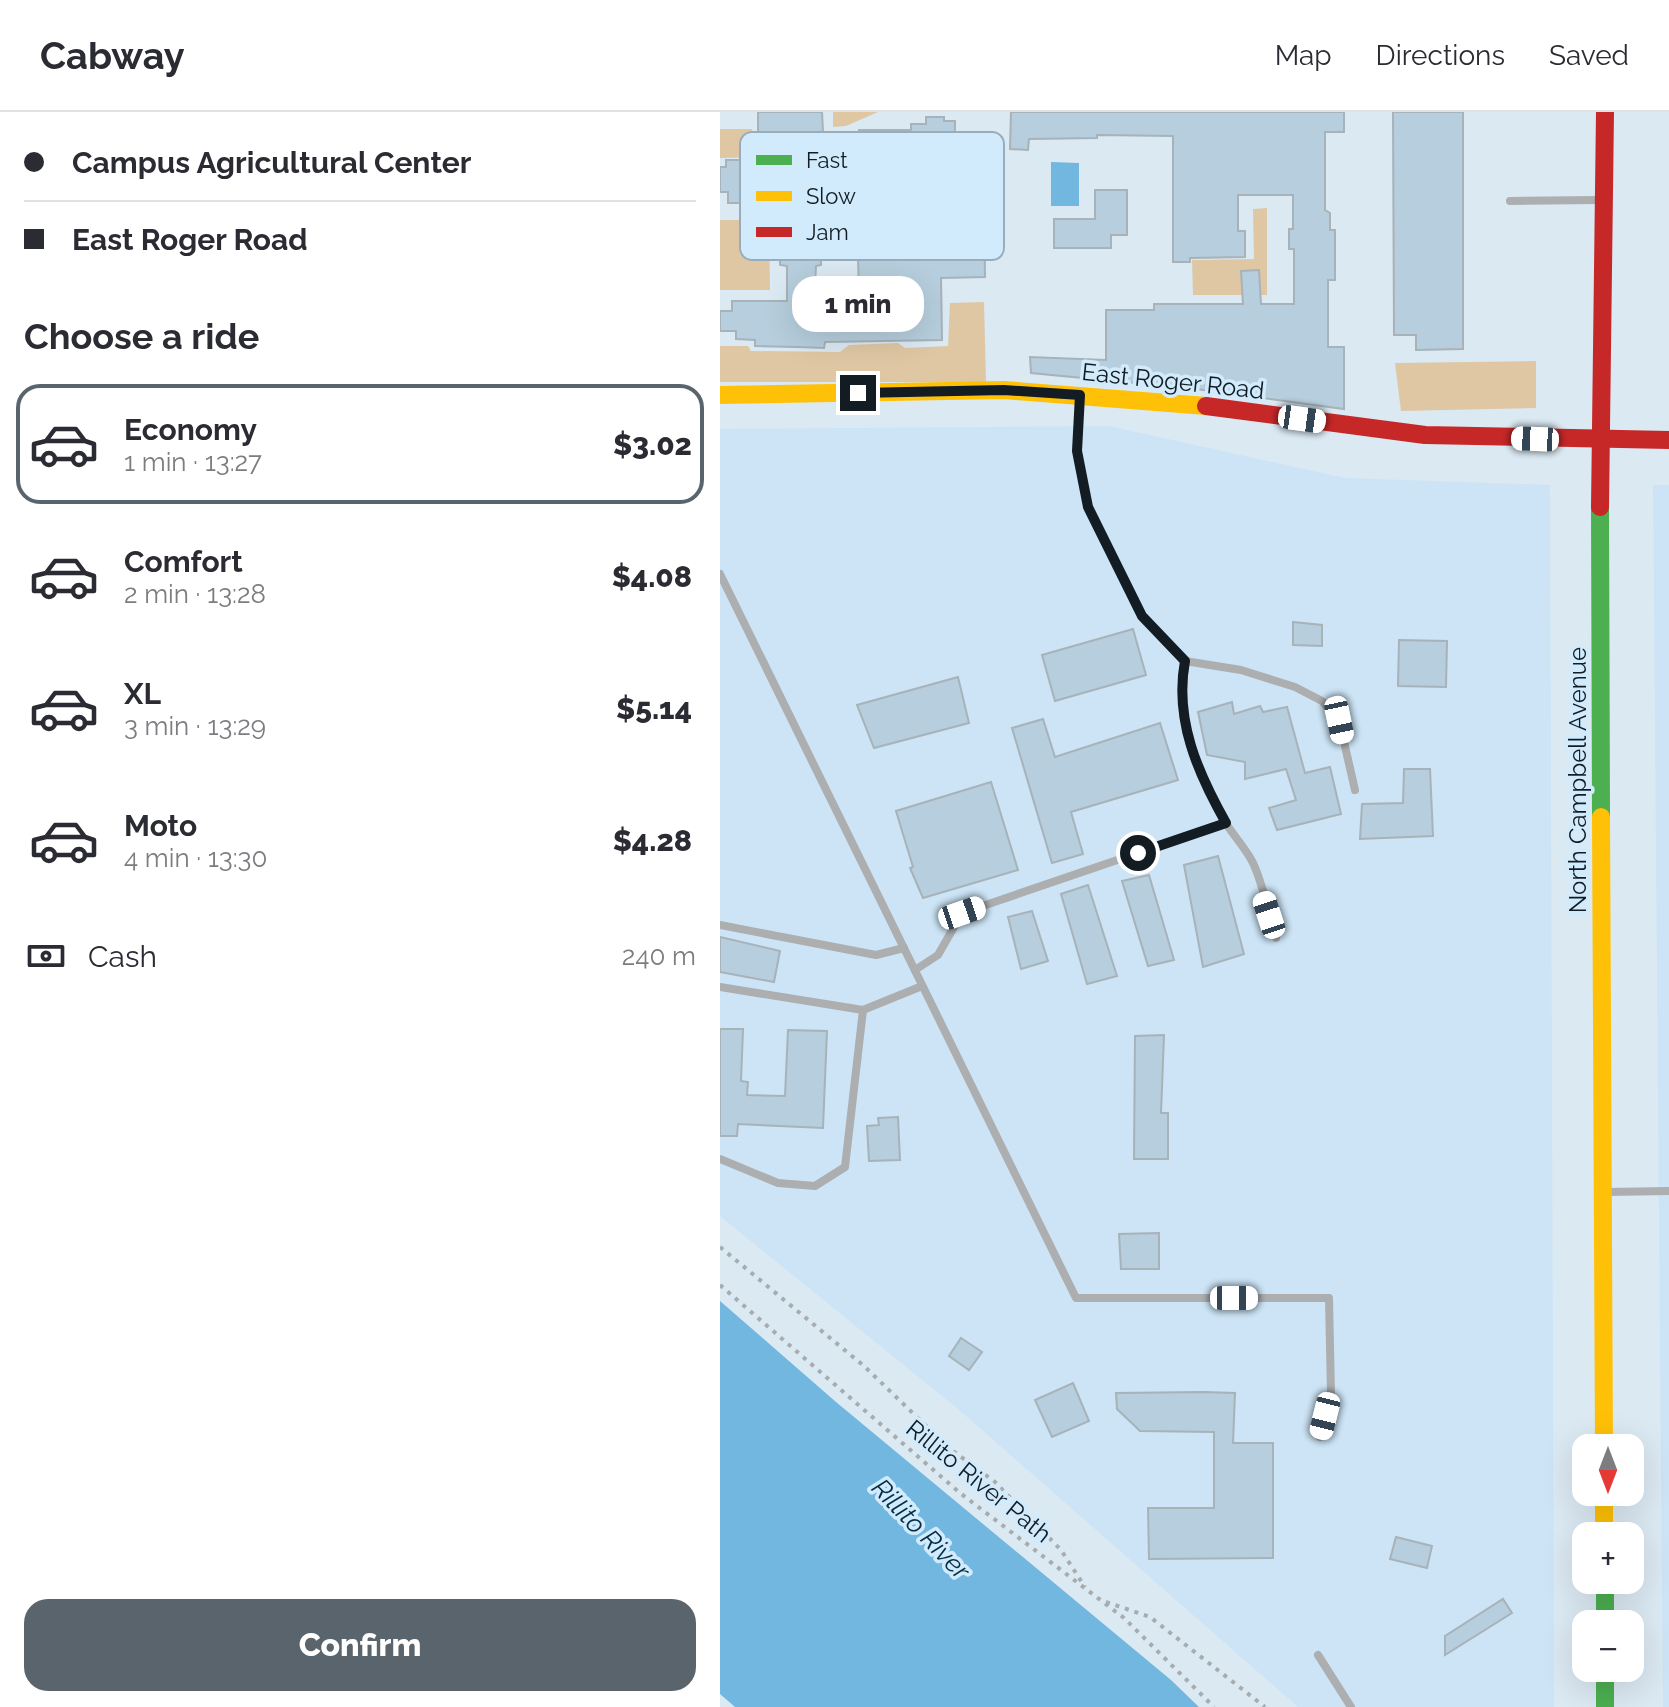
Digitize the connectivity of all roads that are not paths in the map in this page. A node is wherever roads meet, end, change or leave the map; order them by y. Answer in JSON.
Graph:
{"nodes":[{"id":1,"x":1605,"y":112,"type":"edge"},
{"id":2,"x":1604,"y":200,"type":"junction"},
{"id":3,"x":1510,"y":201,"type":"dead end"},
{"id":4,"x":720,"y":395,"type":"edge"},
{"id":5,"x":1080,"y":395,"type":"junction"},
{"id":6,"x":1600,"y":440,"type":"junction"},
{"id":7,"x":1669,"y":440,"type":"edge"},
{"id":8,"x":720,"y":574,"type":"edge"},
{"id":9,"x":1185,"y":661,"type":"junction"},
{"id":10,"x":1355,"y":790,"type":"dead end"},
{"id":11,"x":1226,"y":823,"type":"junction"},
{"id":12,"x":720,"y":925,"type":"edge"},
{"id":13,"x":1276,"y":938,"type":"dead end"},
{"id":14,"x":904,"y":948,"type":"junction"},
{"id":15,"x":915,"y":970,"type":"junction"},
{"id":16,"x":922,"y":986,"type":"junction"},
{"id":17,"x":720,"y":988,"type":"edge"},
{"id":18,"x":863,"y":1010,"type":"junction"},
{"id":19,"x":720,"y":1159,"type":"edge"},
{"id":20,"x":1669,"y":1191,"type":"edge"},
{"id":21,"x":1603,"y":1192,"type":"junction"},
{"id":22,"x":1604,"y":1434,"type":"edge"},
{"id":23,"x":1320,"y":1437,"type":"dead end"},
{"id":24,"x":1318,"y":1655,"type":"dead end"},
{"id":25,"x":1605,"y":1682,"type":"edge"},
{"id":26,"x":1351,"y":1707,"type":"edge"},
{"id":27,"x":1605,"y":1707,"type":"edge"}],
"edges":[{"from":1,"to":2,"type":"main road","name":"North Campbell Avenue"},
{"from":2,"to":3,"type":"lane"},
{"from":2,"to":6,"type":"main road","name":"North Campbell Avenue"},
{"from":4,"to":5,"type":"main road","name":"East Roger Road"},
{"from":5,"to":6,"type":"main road","name":"East Roger Road"},
{"from":5,"to":9,"type":"lane"},
{"from":6,"to":7,"type":"main road","name":"East Roger Road"},
{"from":6,"to":21,"type":"main road","name":"North Campbell Avenue"},
{"from":8,"to":14,"type":"lane"},
{"from":9,"to":10,"type":"lane"},
{"from":9,"to":11,"type":"lane"},
{"from":11,"to":13,"type":"lane"},
{"from":11,"to":15,"type":"lane"},
{"from":12,"to":14,"type":"lane"},
{"from":14,"to":15,"type":"lane"},
{"from":15,"to":16,"type":"lane"},
{"from":16,"to":18,"type":"lane"},
{"from":16,"to":23,"type":"lane"},
{"from":17,"to":18,"type":"lane"},
{"from":18,"to":19,"type":"lane"},
{"from":20,"to":21,"type":"lane"},
{"from":21,"to":22,"type":"main road","name":"North Campbell Avenue"},
{"from":24,"to":26,"type":"lane"},
{"from":25,"to":27,"type":"main road"}]}
